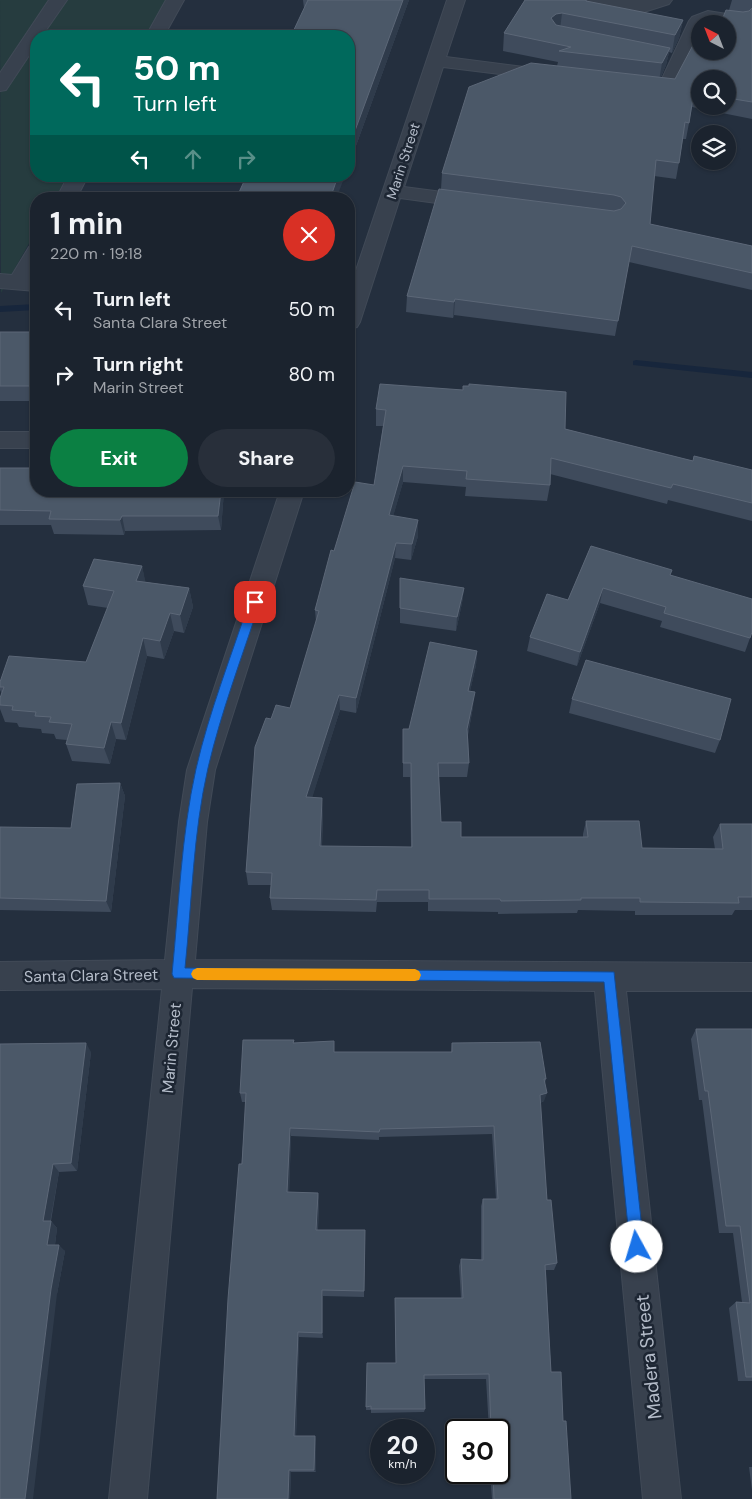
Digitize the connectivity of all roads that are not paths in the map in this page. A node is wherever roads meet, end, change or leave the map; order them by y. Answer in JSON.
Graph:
{"nodes":[{"id":1,"x":58,"y":0,"type":"edge"},
{"id":2,"x":175,"y":0,"type":"edge"},
{"id":3,"x":456,"y":0,"type":"edge"},
{"id":4,"x":586,"y":0,"type":"edge"},
{"id":5,"x":605,"y":1,"type":"edge"},
{"id":6,"x":662,"y":1,"type":"edge"},
{"id":7,"x":686,"y":16,"type":"junction"},
{"id":8,"x":738,"y":21,"type":"edge"},
{"id":9,"x":31,"y":30,"type":"edge"},
{"id":10,"x":158,"y":30,"type":"edge"},
{"id":11,"x":30,"y":32,"type":"edge"},
{"id":12,"x":661,"y":58,"type":"edge"},
{"id":13,"x":436,"y":61,"type":"junction"},
{"id":14,"x":679,"y":62,"type":"junction"},
{"id":15,"x":567,"y":77,"type":"edge"},
{"id":16,"x":626,"y":84,"type":"edge"},
{"id":17,"x":0,"y":86,"type":"edge"},
{"id":18,"x":393,"y":191,"type":"junction"},
{"id":19,"x":494,"y":204,"type":"edge"},
{"id":20,"x":30,"y":265,"type":"edge"},
{"id":21,"x":18,"y":282,"type":"edge"},
{"id":22,"x":355,"y":299,"type":"edge"},
{"id":23,"x":0,"y":440,"type":"edge"},
{"id":24,"x":30,"y":440,"type":"edge"},
{"id":25,"x":290,"y":497,"type":"edge"},
{"id":26,"x":178,"y":974,"type":"junction"},
{"id":27,"x":0,"y":976,"type":"edge"},
{"id":28,"x":610,"y":976,"type":"junction"},
{"id":29,"x":752,"y":977,"type":"edge"},
{"id":30,"x":128,"y":1499,"type":"edge"},
{"id":31,"x":662,"y":1499,"type":"edge"}],
"edges":[{"from":1,"to":9,"type":"street"},
{"from":2,"to":10,"type":"street"},
{"from":3,"to":13,"type":"street","name":"Marin Street"},
{"from":4,"to":5,"type":"street"},
{"from":5,"to":6,"type":"street"},
{"from":6,"to":7,"type":"street"},
{"from":7,"to":8,"type":"street"},
{"from":7,"to":14,"type":"street"},
{"from":11,"to":17,"type":"street"},
{"from":12,"to":14,"type":"street"},
{"from":13,"to":15,"type":"street"},
{"from":13,"to":18,"type":"street","name":"Marin Street"},
{"from":14,"to":16,"type":"street"},
{"from":18,"to":19,"type":"street"},
{"from":18,"to":22,"type":"street","name":"Marin Street"},
{"from":20,"to":21,"type":"street"},
{"from":23,"to":24,"type":"street"},
{"from":25,"to":26,"type":"street","name":"Marin Street"},
{"from":26,"to":27,"type":"street","name":"Santa Clara Street"},
{"from":26,"to":28,"type":"street","name":"Santa Clara Street"},
{"from":26,"to":30,"type":"street","name":"Marin Street"},
{"from":28,"to":29,"type":"street","name":"Santa Clara Street"},
{"from":28,"to":31,"type":"street","name":"Madera Street"}]}
